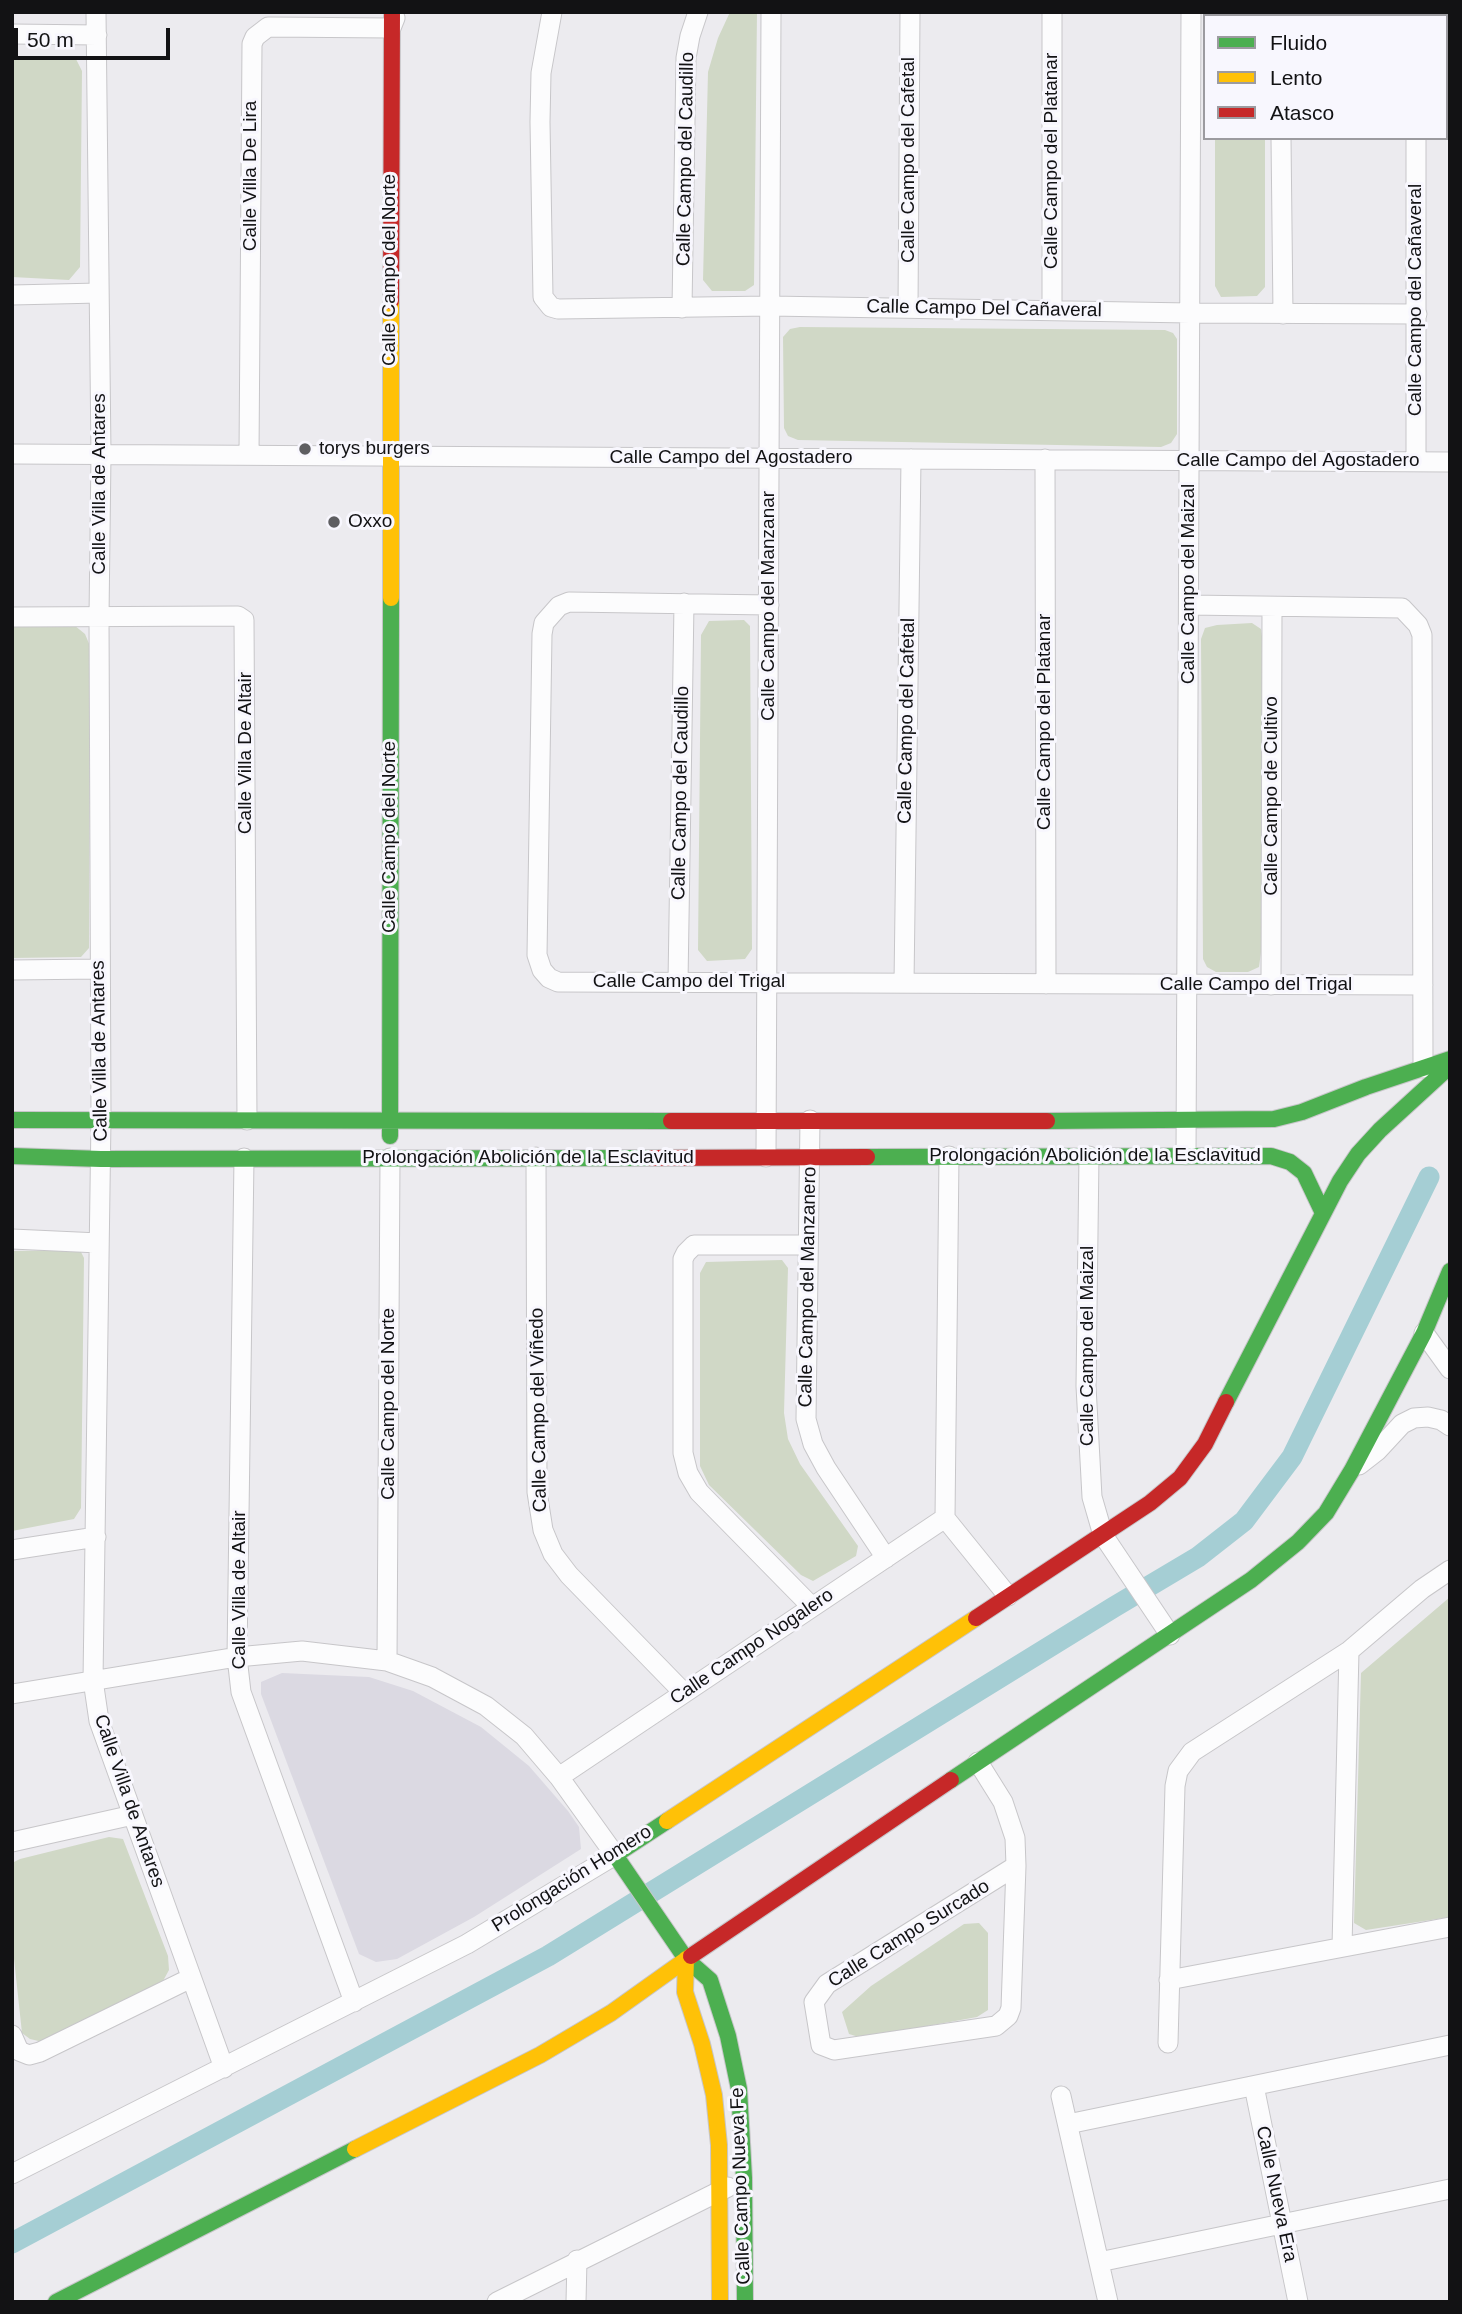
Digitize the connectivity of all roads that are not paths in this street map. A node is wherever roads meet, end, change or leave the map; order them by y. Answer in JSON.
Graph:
{"nodes":[{"id":1,"x":96,"y":12,"type":"edge"},
{"id":2,"x":552,"y":12,"type":"edge"},
{"id":3,"x":698,"y":12,"type":"edge"},
{"id":4,"x":771,"y":12,"type":"edge"},
{"id":5,"x":910,"y":12,"type":"edge"},
{"id":6,"x":1052,"y":12,"type":"edge"},
{"id":7,"x":1191,"y":12,"type":"edge"},
{"id":8,"x":393,"y":18,"type":"edge"},
{"id":9,"x":12,"y":34,"type":"edge"},
{"id":10,"x":97,"y":35,"type":"junction"},
{"id":11,"x":1281,"y":140,"type":"edge"},
{"id":12,"x":1416,"y":140,"type":"edge"},
{"id":13,"x":99,"y":293,"type":"junction"},
{"id":14,"x":12,"y":295,"type":"edge"},
{"id":15,"x":770,"y":306,"type":"junction"},
{"id":16,"x":682,"y":308,"type":"junction"},
{"id":17,"x":908,"y":309,"type":"junction"},
{"id":18,"x":1052,"y":310,"type":"junction"},
{"id":19,"x":1190,"y":313,"type":"junction"},
{"id":20,"x":1283,"y":314,"type":"junction"},
{"id":21,"x":1417,"y":314,"type":"junction"},
{"id":22,"x":12,"y":454,"type":"edge"},
{"id":23,"x":101,"y":454,"type":"junction"},
{"id":24,"x":250,"y":455,"type":"junction"},
{"id":25,"x":390,"y":456,"type":"junction"},
{"id":26,"x":769,"y":458,"type":"junction"},
{"id":27,"x":911,"y":459,"type":"junction"},
{"id":28,"x":1045,"y":459,"type":"junction"},
{"id":29,"x":1189,"y":460,"type":"junction"},
{"id":30,"x":1416,"y":461,"type":"junction"},
{"id":31,"x":1450,"y":462,"type":"edge"},
{"id":32,"x":684,"y":603,"type":"junction"},
{"id":33,"x":769,"y":605,"type":"junction"},
{"id":34,"x":1189,"y":605,"type":"junction"},
{"id":35,"x":1272,"y":607,"type":"junction"},
{"id":36,"x":12,"y":617,"type":"edge"},
{"id":37,"x":99,"y":617,"type":"junction"},
{"id":38,"x":12,"y":970,"type":"edge"},
{"id":39,"x":99,"y":970,"type":"junction"},
{"id":40,"x":678,"y":982,"type":"junction"},
{"id":41,"x":766,"y":982,"type":"junction"},
{"id":42,"x":904,"y":983,"type":"junction"},
{"id":43,"x":1046,"y":984,"type":"junction"},
{"id":44,"x":1187,"y":984,"type":"junction"},
{"id":45,"x":1271,"y":985,"type":"junction"},
{"id":46,"x":1423,"y":985,"type":"junction"},
{"id":47,"x":1450,"y":1059,"type":"edge"},
{"id":48,"x":1450,"y":1066,"type":"edge"},
{"id":49,"x":1423,"y":1068,"type":"junction"},
{"id":50,"x":1450,"y":1090,"type":"edge"},
{"id":51,"x":1410,"y":1101,"type":"junction"},
{"id":52,"x":101,"y":1119,"type":"junction"},
{"id":53,"x":12,"y":1120,"type":"edge"},
{"id":54,"x":247,"y":1120,"type":"junction"},
{"id":55,"x":390,"y":1120,"type":"junction"},
{"id":56,"x":766,"y":1120,"type":"junction"},
{"id":57,"x":810,"y":1120,"type":"junction"},
{"id":58,"x":1186,"y":1121,"type":"junction"},
{"id":59,"x":1186,"y":1155,"type":"junction"},
{"id":60,"x":12,"y":1156,"type":"edge"},
{"id":61,"x":949,"y":1156,"type":"junction"},
{"id":62,"x":1089,"y":1156,"type":"junction"},
{"id":63,"x":536,"y":1157,"type":"junction"},
{"id":64,"x":766,"y":1157,"type":"junction"},
{"id":65,"x":809,"y":1157,"type":"junction"},
{"id":66,"x":244,"y":1158,"type":"junction"},
{"id":67,"x":390,"y":1158,"type":"junction"},
{"id":68,"x":101,"y":1159,"type":"junction"},
{"id":69,"x":1323,"y":1213,"type":"junction"},
{"id":70,"x":12,"y":1239,"type":"edge"},
{"id":71,"x":99,"y":1242,"type":"junction"},
{"id":72,"x":808,"y":1245,"type":"junction"},
{"id":73,"x":1450,"y":1271,"type":"edge"},
{"id":74,"x":1424,"y":1333,"type":"junction"},
{"id":75,"x":1450,"y":1369,"type":"edge"},
{"id":76,"x":1450,"y":1426,"type":"edge"},
{"id":77,"x":1352,"y":1470,"type":"junction"},
{"id":78,"x":945,"y":1518,"type":"junction"},
{"id":79,"x":1103,"y":1535,"type":"junction"},
{"id":80,"x":96,"y":1537,"type":"junction"},
{"id":81,"x":12,"y":1550,"type":"edge"},
{"id":82,"x":886,"y":1558,"type":"junction"},
{"id":83,"x":1450,"y":1570,"type":"edge"},
{"id":84,"x":1009,"y":1597,"type":"junction"},
{"id":85,"x":812,"y":1607,"type":"junction"},
{"id":86,"x":1170,"y":1635,"type":"junction"},
{"id":87,"x":1349,"y":1651,"type":"junction"},
{"id":88,"x":237,"y":1657,"type":"junction"},
{"id":89,"x":387,"y":1661,"type":"junction"},
{"id":90,"x":93,"y":1681,"type":"junction"},
{"id":91,"x":684,"y":1693,"type":"junction"},
{"id":92,"x":12,"y":1694,"type":"edge"},
{"id":93,"x":978,"y":1762,"type":"junction"},
{"id":94,"x":559,"y":1777,"type":"junction"},
{"id":95,"x":133,"y":1815,"type":"junction"},
{"id":96,"x":12,"y":1842,"type":"edge"},
{"id":97,"x":615,"y":1855,"type":"junction"},
{"id":98,"x":1016,"y":1866,"type":"junction"},
{"id":99,"x":1450,"y":1927,"type":"edge"},
{"id":100,"x":1342,"y":1947,"type":"junction"},
{"id":101,"x":687,"y":1959,"type":"junction"},
{"id":102,"x":191,"y":1978,"type":"junction"},
{"id":103,"x":1169,"y":1980,"type":"junction"},
{"id":104,"x":354,"y":2002,"type":"junction"},
{"id":105,"x":12,"y":2035,"type":"edge"},
{"id":106,"x":1168,"y":2043,"type":"dead end"},
{"id":107,"x":1450,"y":2045,"type":"edge"},
{"id":108,"x":224,"y":2068,"type":"junction"},
{"id":109,"x":1254,"y":2086,"type":"junction"},
{"id":110,"x":1061,"y":2096,"type":"dead end"},
{"id":111,"x":1068,"y":2124,"type":"junction"},
{"id":112,"x":12,"y":2174,"type":"edge"},
{"id":113,"x":744,"y":2178,"type":"junction"},
{"id":114,"x":1450,"y":2189,"type":"edge"},
{"id":115,"x":719,"y":2192,"type":"junction"},
{"id":116,"x":1281,"y":2224,"type":"junction"},
{"id":117,"x":577,"y":2260,"type":"junction"},
{"id":118,"x":1099,"y":2262,"type":"junction"},
{"id":119,"x":56,"y":2302,"type":"edge"},
{"id":120,"x":497,"y":2302,"type":"edge"},
{"id":121,"x":576,"y":2302,"type":"edge"},
{"id":122,"x":720,"y":2302,"type":"edge"},
{"id":123,"x":745,"y":2302,"type":"edge"},
{"id":124,"x":1108,"y":2302,"type":"edge"},
{"id":125,"x":1298,"y":2302,"type":"edge"}],
"edges":[{"from":1,"to":10,"type":"street","name":"Calle Villa de Antares"},
{"from":2,"to":16,"type":"street","name":"Calle Campo Del Cañaveral"},
{"from":3,"to":16,"type":"street","name":"Calle Campo del Caudillo"},
{"from":4,"to":15,"type":"street","name":"Calle Campo del Manzanar"},
{"from":5,"to":17,"type":"street","name":"Calle Campo del Cafetal"},
{"from":6,"to":18,"type":"street","name":"Calle Campo del Platanar"},
{"from":7,"to":19,"type":"street","name":"Calle Campo del Maizal"},
{"from":8,"to":24,"type":"street","name":"Calle Villa De Lira"},
{"from":8,"to":25,"type":"main road","name":"Calle Campo del Norte"},
{"from":9,"to":10,"type":"street"},
{"from":10,"to":13,"type":"street","name":"Calle Villa de Antares"},
{"from":11,"to":20,"type":"street"},
{"from":12,"to":21,"type":"street","name":"Calle Campo del Cañaveral"},
{"from":13,"to":14,"type":"street"},
{"from":13,"to":23,"type":"street","name":"Calle Villa de Antares"},
{"from":15,"to":16,"type":"street","name":"Calle Campo Del Cañaveral"},
{"from":15,"to":17,"type":"street","name":"Calle Campo Del Cañaveral"},
{"from":15,"to":26,"type":"street","name":"Calle Campo del Manzanar"},
{"from":17,"to":18,"type":"street","name":"Calle Campo Del Cañaveral"},
{"from":18,"to":19,"type":"street","name":"Calle Campo Del Cañaveral"},
{"from":19,"to":20,"type":"street","name":"Calle Campo Del Cañaveral"},
{"from":19,"to":29,"type":"street","name":"Calle Campo del Maizal"},
{"from":20,"to":21,"type":"street","name":"Calle Campo Del Cañaveral"},
{"from":21,"to":30,"type":"street","name":"Calle Campo del Cañaveral"},
{"from":22,"to":23,"type":"street","name":"Calle Campo del Agostadero"},
{"from":23,"to":24,"type":"street","name":"Calle Campo del Agostadero"},
{"from":23,"to":37,"type":"street","name":"Calle Villa de Antares"},
{"from":24,"to":25,"type":"street","name":"Calle Campo del Agostadero"},
{"from":25,"to":26,"type":"street","name":"Calle Campo del Agostadero"},
{"from":25,"to":55,"type":"main road","name":"Calle Campo del Norte"},
{"from":26,"to":27,"type":"street","name":"Calle Campo del Agostadero"},
{"from":26,"to":33,"type":"street","name":"Calle Campo del Manzanar"},
{"from":27,"to":28,"type":"street","name":"Calle Campo del Agostadero"},
{"from":27,"to":42,"type":"street","name":"Calle Campo del Cafetal"},
{"from":28,"to":29,"type":"street","name":"Calle Campo del Agostadero"},
{"from":28,"to":43,"type":"street","name":"Calle Campo del Platanar"},
{"from":29,"to":30,"type":"street","name":"Calle Campo del Agostadero"},
{"from":29,"to":34,"type":"street","name":"Calle Campo del Maizal"},
{"from":30,"to":31,"type":"street","name":"Calle Campo del Agostadero"},
{"from":32,"to":33,"type":"street","name":"Calle Campo del Trigal"},
{"from":32,"to":40,"type":"street","name":"Calle Campo del Caudillo"},
{"from":32,"to":40,"type":"street","name":"Calle Campo del Trigal"},
{"from":33,"to":41,"type":"street","name":"Calle Campo del Manzanar"},
{"from":34,"to":35,"type":"street"},
{"from":34,"to":44,"type":"street","name":"Calle Campo del Maizal"},
{"from":35,"to":45,"type":"street","name":"Calle Campo de Cultivo"},
{"from":35,"to":46,"type":"street"},
{"from":36,"to":37,"type":"street","name":"Calle Villa De Altair"},
{"from":37,"to":39,"type":"street","name":"Calle Villa de Antares"},
{"from":37,"to":54,"type":"street","name":"Calle Villa De Altair"},
{"from":38,"to":39,"type":"street"},
{"from":39,"to":52,"type":"street","name":"Calle Villa de Antares"},
{"from":40,"to":41,"type":"street","name":"Calle Campo del Trigal"},
{"from":41,"to":42,"type":"street","name":"Calle Campo del Trigal"},
{"from":41,"to":56,"type":"street","name":"Calle Campo del Manzanar"},
{"from":42,"to":43,"type":"street","name":"Calle Campo del Trigal"},
{"from":43,"to":44,"type":"street","name":"Calle Campo del Trigal"},
{"from":44,"to":45,"type":"street","name":"Calle Campo del Trigal"},
{"from":44,"to":58,"type":"street","name":"Calle Campo del Maizal"},
{"from":45,"to":46,"type":"street","name":"Calle Campo del Trigal"},
{"from":46,"to":49,"type":"street"},
{"from":47,"to":49,"type":"main road","name":"Prolongación Abolición de la Esclavitud"},
{"from":48,"to":51,"type":"main road"},
{"from":49,"to":58,"type":"main road","name":"Prolongación Abolición de la Esclavitud"},
{"from":50,"to":51,"type":"main road"},
{"from":51,"to":69,"type":"main road"},
{"from":52,"to":53,"type":"main road","name":"Prolongación Abolición de la Esclavitud"},
{"from":52,"to":54,"type":"main road","name":"Prolongación Abolición de la Esclavitud"},
{"from":52,"to":68,"type":"street","name":"Calle Villa de Antares"},
{"from":54,"to":55,"type":"main road","name":"Prolongación Abolición de la Esclavitud"},
{"from":55,"to":56,"type":"main road","name":"Prolongación Abolición de la Esclavitud"},
{"from":55,"to":67,"type":"main road","name":"Calle Campo del Norte"},
{"from":56,"to":57,"type":"main road","name":"Prolongación Abolición de la Esclavitud"},
{"from":56,"to":64,"type":"street","name":"Calle Campo del Manzanar"},
{"from":57,"to":58,"type":"main road","name":"Prolongación Abolición de la Esclavitud"},
{"from":57,"to":65,"type":"street","name":"Calle Campo del Manzanero"},
{"from":58,"to":59,"type":"street","name":"Calle Campo del Maizal"},
{"from":59,"to":62,"type":"main road","name":"Prolongación Abolición de la Esclavitud"},
{"from":59,"to":69,"type":"main road","name":"Prolongación Abolición de la Esclavitud"},
{"from":60,"to":68,"type":"main road","name":"Prolongación Abolición de la Esclavitud"},
{"from":61,"to":62,"type":"main road","name":"Prolongación Abolición de la Esclavitud"},
{"from":61,"to":65,"type":"main road","name":"Prolongación Abolición de la Esclavitud"},
{"from":61,"to":78,"type":"street"},
{"from":62,"to":79,"type":"street","name":"Calle Campo del Maizal"},
{"from":63,"to":64,"type":"main road","name":"Prolongación Abolición de la Esclavitud"},
{"from":63,"to":67,"type":"main road","name":"Prolongación Abolición de la Esclavitud"},
{"from":63,"to":91,"type":"street","name":"Calle Campo del Viñedo"},
{"from":64,"to":65,"type":"main road","name":"Prolongación Abolición de la Esclavitud"},
{"from":65,"to":72,"type":"street","name":"Calle Campo del Manzanero"},
{"from":66,"to":67,"type":"main road","name":"Prolongación Abolición de la Esclavitud"},
{"from":66,"to":68,"type":"main road","name":"Prolongación Abolición de la Esclavitud"},
{"from":66,"to":88,"type":"street","name":"Calle Villa de Altair"},
{"from":67,"to":89,"type":"street","name":"Calle Campo del Norte"},
{"from":68,"to":71,"type":"street","name":"Calle Villa de Antares"},
{"from":69,"to":79,"type":"main road"},
{"from":70,"to":71,"type":"street"},
{"from":71,"to":80,"type":"street","name":"Calle Villa de Antares"},
{"from":72,"to":82,"type":"street","name":"Calle Campo del Manzanero"},
{"from":72,"to":85,"type":"street"},
{"from":73,"to":74,"type":"main road"},
{"from":74,"to":75,"type":"street"},
{"from":74,"to":77,"type":"main road"},
{"from":76,"to":77,"type":"street"},
{"from":77,"to":86,"type":"main road"},
{"from":78,"to":82,"type":"street","name":"Calle Campo Nogalero"},
{"from":78,"to":84,"type":"street"},
{"from":79,"to":84,"type":"main road","name":"Prolongación Homero"},
{"from":79,"to":86,"type":"street"},
{"from":80,"to":81,"type":"street"},
{"from":80,"to":90,"type":"street","name":"Calle Villa de Antares"},
{"from":82,"to":85,"type":"street","name":"Calle Campo Nogalero"},
{"from":83,"to":87,"type":"street"},
{"from":84,"to":97,"type":"main road","name":"Prolongación Homero"},
{"from":85,"to":91,"type":"street","name":"Calle Campo Nogalero"},
{"from":86,"to":93,"type":"main road"},
{"from":87,"to":100,"type":"street"},
{"from":87,"to":103,"type":"street"},
{"from":88,"to":89,"type":"street","name":"Calle Campo Nueva Fe"},
{"from":88,"to":90,"type":"street","name":"Calle Campo Nueva Fe"},
{"from":88,"to":104,"type":"street","name":"Calle Villa de Altair"},
{"from":89,"to":94,"type":"street","name":"Calle Campo Nueva Fe"},
{"from":90,"to":92,"type":"street","name":"Calle Campo Nueva Fe"},
{"from":90,"to":95,"type":"street","name":"Calle Villa de Antares"},
{"from":91,"to":94,"type":"street","name":"Calle Campo Nogalero"},
{"from":93,"to":98,"type":"street","name":"Calle Campo Surcado"},
{"from":93,"to":101,"type":"main road"},
{"from":94,"to":97,"type":"street","name":"Calle Campo Nueva Fe"},
{"from":95,"to":96,"type":"street"},
{"from":95,"to":102,"type":"street","name":"Calle Villa de Antares"},
{"from":97,"to":101,"type":"main road","name":"Calle Campo Nueva Fe"},
{"from":97,"to":104,"type":"street","name":"Prolongación Homero"},
{"from":98,"to":98,"type":"street","name":"Calle Campo Surcado"},
{"from":99,"to":100,"type":"street"},
{"from":100,"to":103,"type":"street"},
{"from":101,"to":113,"type":"main road","name":"Calle Campo Nueva Fe"},
{"from":101,"to":115,"type":"main road","name":"Calle Campo Nueva Fe"},
{"from":101,"to":119,"type":"main road"},
{"from":102,"to":105,"type":"street"},
{"from":102,"to":108,"type":"street","name":"Calle Villa de Antares"},
{"from":103,"to":106,"type":"street"},
{"from":104,"to":108,"type":"street","name":"Prolongación Homero"},
{"from":107,"to":109,"type":"street"},
{"from":108,"to":112,"type":"street","name":"Prolongación Homero"},
{"from":109,"to":111,"type":"street"},
{"from":109,"to":116,"type":"street","name":"Calle Nueva Era"},
{"from":110,"to":111,"type":"street"},
{"from":111,"to":118,"type":"street"},
{"from":113,"to":115,"type":"street"},
{"from":113,"to":123,"type":"main road","name":"Calle Campo Nueva Fe"},
{"from":114,"to":116,"type":"street"},
{"from":115,"to":117,"type":"street"},
{"from":115,"to":122,"type":"main road","name":"Calle Campo Nueva Fe"},
{"from":116,"to":118,"type":"street"},
{"from":116,"to":125,"type":"street","name":"Calle Nueva Era"},
{"from":117,"to":120,"type":"street"},
{"from":117,"to":121,"type":"street"},
{"from":118,"to":124,"type":"street"}]}
